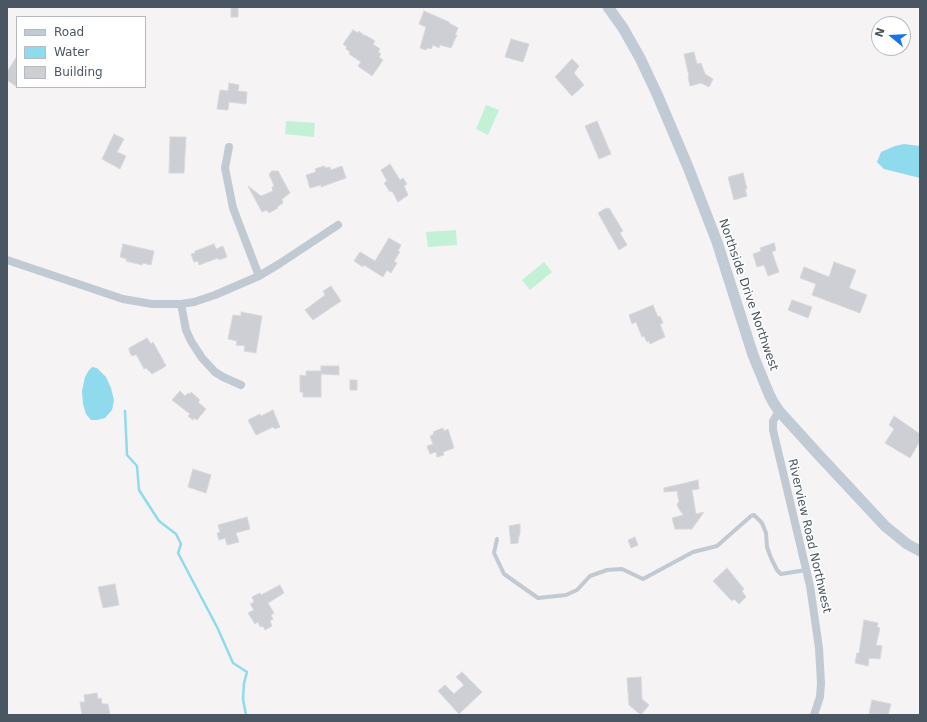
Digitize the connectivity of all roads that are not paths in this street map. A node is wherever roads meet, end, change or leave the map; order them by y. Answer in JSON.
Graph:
{"nodes":[{"id":1,"x":608,"y":7,"type":"edge"},
{"id":2,"x":229,"y":147,"type":"dead end"},
{"id":3,"x":338,"y":224,"type":"dead end"},
{"id":4,"x":7,"y":260,"type":"edge"},
{"id":5,"x":259,"y":276,"type":"junction"},
{"id":6,"x":181,"y":304,"type":"junction"},
{"id":7,"x":241,"y":384,"type":"dead end"},
{"id":8,"x":780,"y":411,"type":"junction"},
{"id":9,"x":496,"y":539,"type":"dead end"},
{"id":10,"x":920,"y":551,"type":"edge"},
{"id":11,"x":806,"y":570,"type":"junction"},
{"id":12,"x":814,"y":715,"type":"edge"}],
"edges":[{"from":1,"to":8,"type":"main road","name":"Northside Drive Northwest"},
{"from":2,"to":5,"type":"street"},
{"from":3,"to":5,"type":"street"},
{"from":4,"to":6,"type":"street"},
{"from":5,"to":6,"type":"street"},
{"from":6,"to":7,"type":"street"},
{"from":8,"to":10,"type":"main road","name":"Northside Drive Northwest"},
{"from":8,"to":11,"type":"street","name":"Riverview Road Northwest"},
{"from":9,"to":11,"type":"lane"},
{"from":11,"to":12,"type":"street","name":"Riverview Road Northwest"}]}
